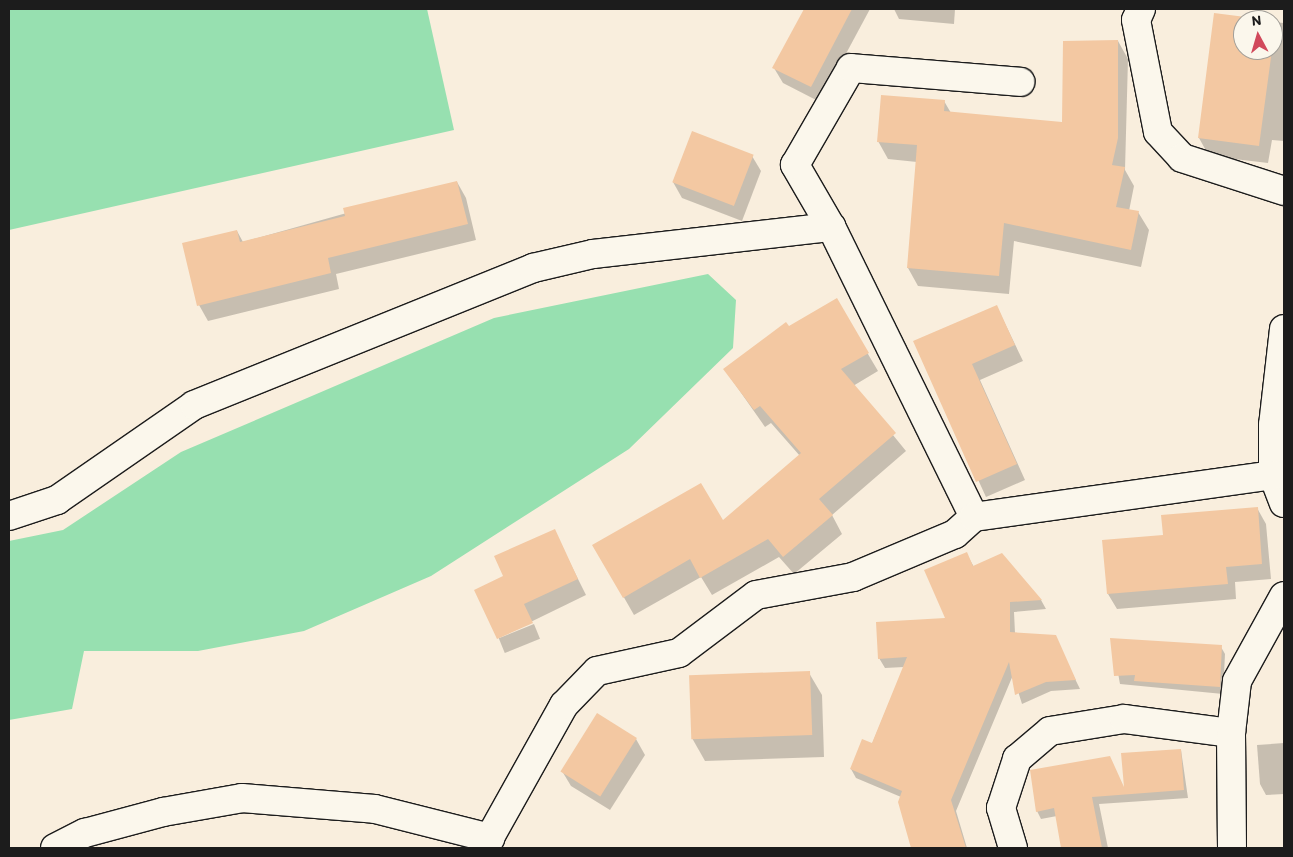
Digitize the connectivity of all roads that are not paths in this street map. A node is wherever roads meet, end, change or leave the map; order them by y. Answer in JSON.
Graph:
{"nodes":[{"id":1,"x":1141,"y":9,"type":"edge"},
{"id":2,"x":1020,"y":82,"type":"dead end"},
{"id":3,"x":1284,"y":191,"type":"edge"},
{"id":4,"x":831,"y":227,"type":"junction"},
{"id":5,"x":1284,"y":329,"type":"edge"},
{"id":6,"x":1273,"y":476,"type":"junction"},
{"id":7,"x":1284,"y":503,"type":"edge"},
{"id":8,"x":9,"y":516,"type":"edge"},
{"id":9,"x":974,"y":517,"type":"junction"},
{"id":10,"x":1284,"y":596,"type":"edge"},
{"id":11,"x":1231,"y":733,"type":"junction"},
{"id":12,"x":487,"y":843,"type":"edge"},
{"id":13,"x":55,"y":848,"type":"edge"},
{"id":14,"x":1013,"y":848,"type":"edge"},
{"id":15,"x":1232,"y":848,"type":"edge"}],
"edges":[{"from":1,"to":3,"type":"street"},
{"from":2,"to":4,"type":"street"},
{"from":4,"to":8,"type":"street"},
{"from":4,"to":9,"type":"street"},
{"from":5,"to":6,"type":"street"},
{"from":6,"to":7,"type":"street"},
{"from":6,"to":9,"type":"street"},
{"from":9,"to":12,"type":"street"},
{"from":10,"to":11,"type":"street"},
{"from":11,"to":14,"type":"street"},
{"from":11,"to":15,"type":"street"},
{"from":12,"to":13,"type":"street"}]}
